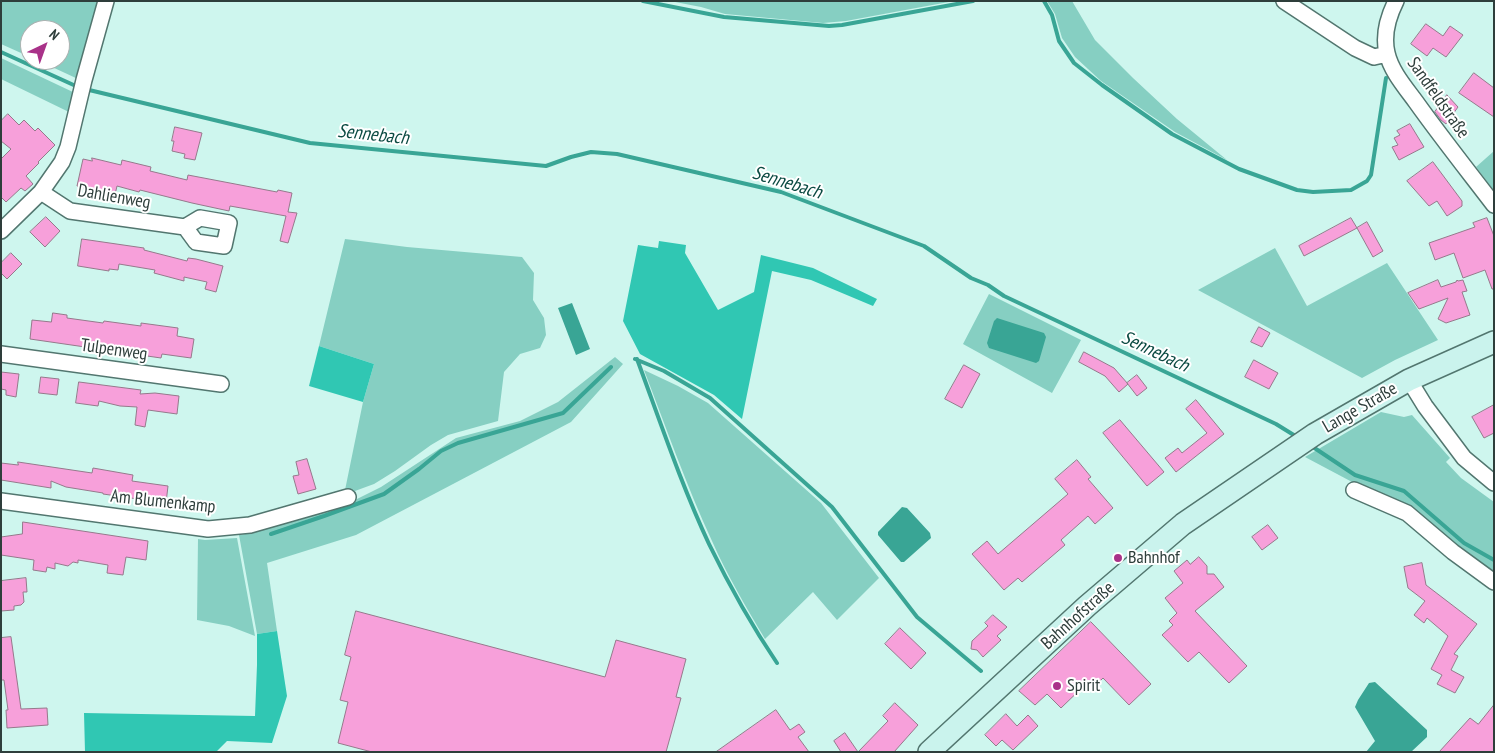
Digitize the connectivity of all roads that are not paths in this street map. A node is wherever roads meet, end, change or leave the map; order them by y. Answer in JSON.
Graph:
{"nodes":[{"id":1,"x":106,"y":1,"type":"edge"},
{"id":2,"x":1284,"y":1,"type":"edge"},
{"id":3,"x":1396,"y":1,"type":"edge"},
{"id":4,"x":1387,"y":54,"type":"junction"},
{"id":5,"x":41,"y":192,"type":"junction"},
{"id":6,"x":1494,"y":205,"type":"edge"},
{"id":7,"x":185,"y":227,"type":"dead end"},
{"id":8,"x":1,"y":231,"type":"edge"},
{"id":9,"x":1494,"y":342,"type":"edge"},
{"id":10,"x":1,"y":354,"type":"edge"},
{"id":11,"x":1410,"y":380,"type":"junction"},
{"id":12,"x":221,"y":384,"type":"dead end"},
{"id":13,"x":1494,"y":483,"type":"edge"},
{"id":14,"x":1234,"y":489,"type":"joint"},
{"id":15,"x":1354,"y":490,"type":"dead end"},
{"id":16,"x":348,"y":497,"type":"dead end"},
{"id":17,"x":1,"y":501,"type":"edge"},
{"id":18,"x":1494,"y":582,"type":"edge"},
{"id":19,"x":929,"y":752,"type":"edge"}],
"edges":[{"from":1,"to":5,"type":"street"},
{"from":2,"to":4,"type":"street"},
{"from":3,"to":4,"type":"street","name":"Sandfeldstraße"},
{"from":4,"to":6,"type":"street","name":"Sandfeldstraße"},
{"from":5,"to":7,"type":"street","name":"Dahlienweg"},
{"from":5,"to":8,"type":"street"},
{"from":9,"to":11,"type":"main road","name":"Lange Straße"},
{"from":10,"to":12,"type":"street","name":"Tulpenweg"},
{"from":11,"to":13,"type":"street"},
{"from":11,"to":14,"type":"main road","name":"Lange Straße"},
{"from":14,"to":19,"type":"main road","name":"Bahnhofstraße"},
{"from":15,"to":18,"type":"street"},
{"from":16,"to":17,"type":"street","name":"Am Blumenkamp"}]}
